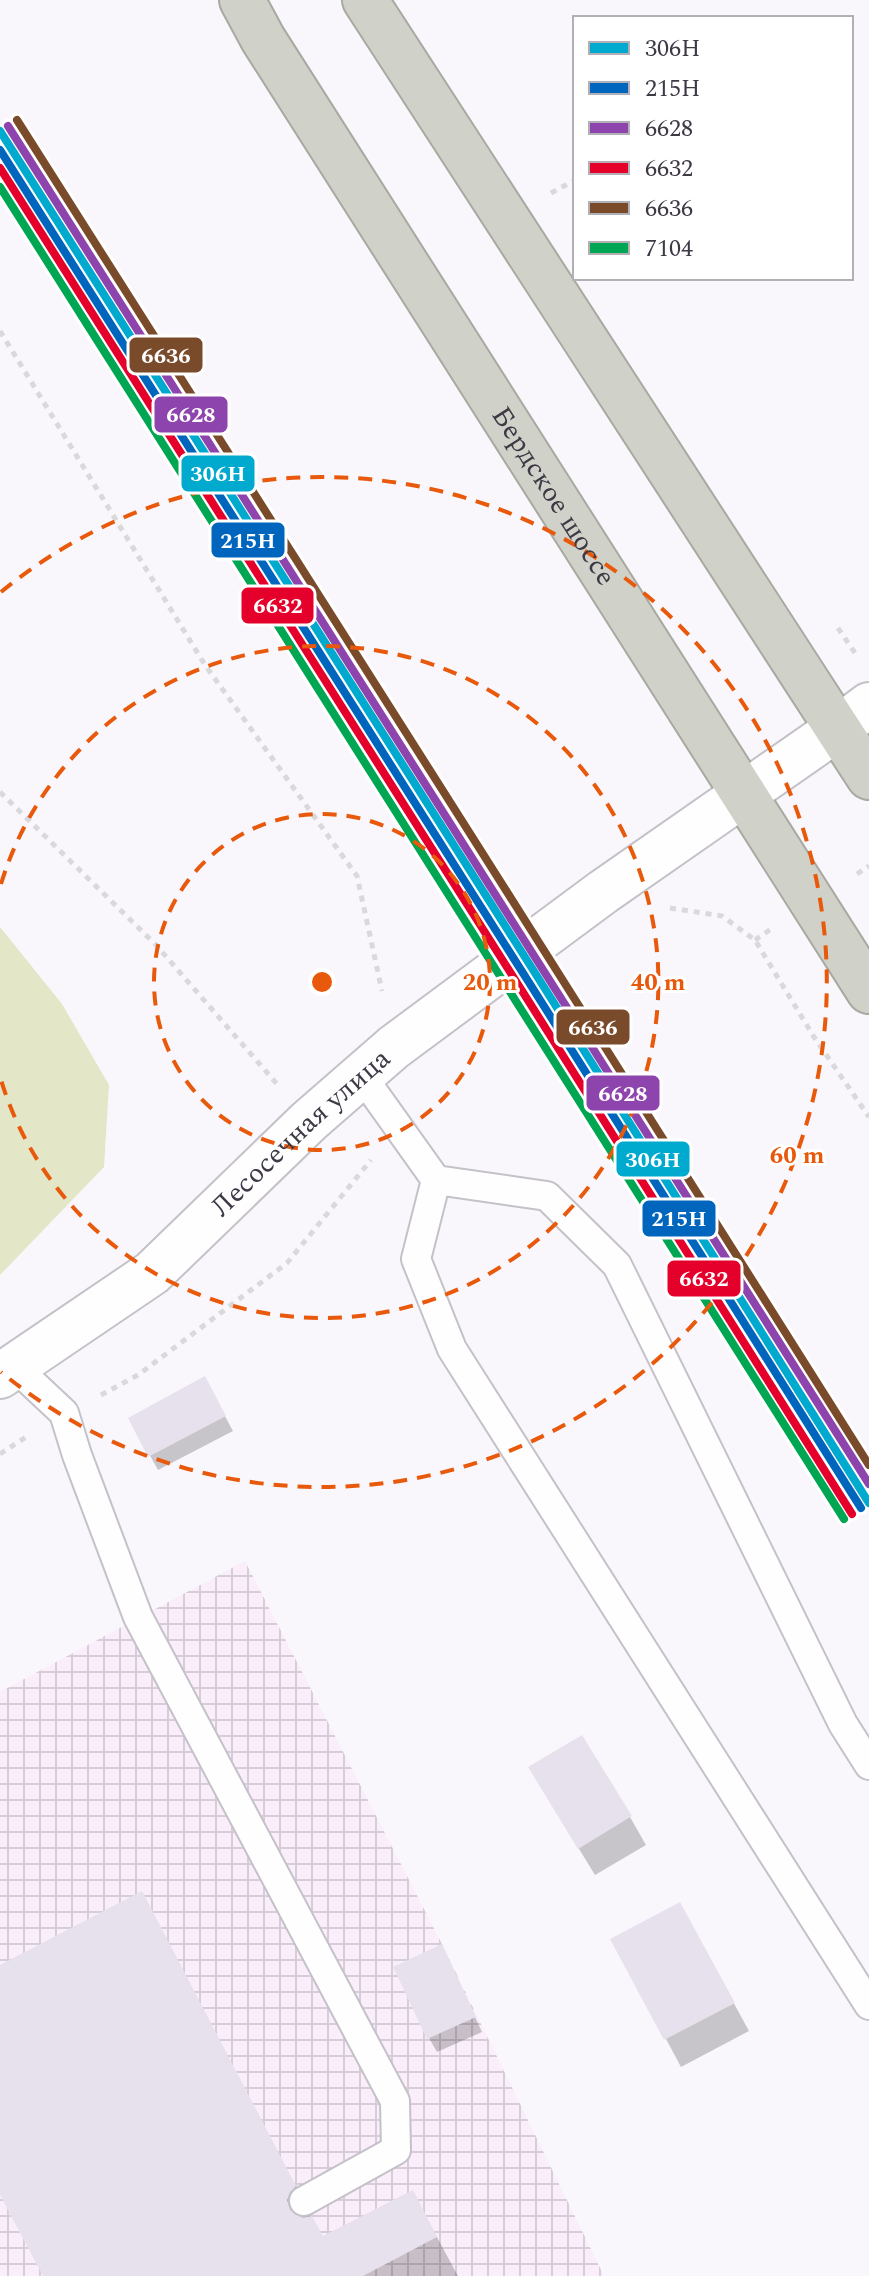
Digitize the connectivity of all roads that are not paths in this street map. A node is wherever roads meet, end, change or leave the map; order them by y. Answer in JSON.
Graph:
{"nodes":[{"id":1,"x":242,"y":0,"type":"edge"},
{"id":2,"x":365,"y":0,"type":"edge"},
{"id":3,"x":853,"y":717,"type":"edge"},
{"id":4,"x":869,"y":777,"type":"edge"},
{"id":5,"x":745,"y":793,"type":"junction"},
{"id":6,"x":869,"y":991,"type":"edge"},
{"id":7,"x":374,"y":1093,"type":"dead end"},
{"id":8,"x":436,"y":1180,"type":"junction"},
{"id":9,"x":8,"y":1371,"type":"edge"},
{"id":10,"x":869,"y":1765,"type":"edge"},
{"id":11,"x":869,"y":2005,"type":"edge"},
{"id":12,"x":304,"y":2201,"type":"dead end"}],
"edges":[{"from":1,"to":5,"type":"highway","name":"Бердское шоссе"},
{"from":2,"to":3,"type":"highway"},
{"from":3,"to":4,"type":"highway"},
{"from":3,"to":5,"type":"street"},
{"from":5,"to":6,"type":"highway","name":"Бердское шоссе"},
{"from":5,"to":9,"type":"street","name":"Лесосечная улица"},
{"from":7,"to":8,"type":"lane"},
{"from":8,"to":10,"type":"lane"},
{"from":8,"to":11,"type":"lane"},
{"from":9,"to":12,"type":"lane"}]}
